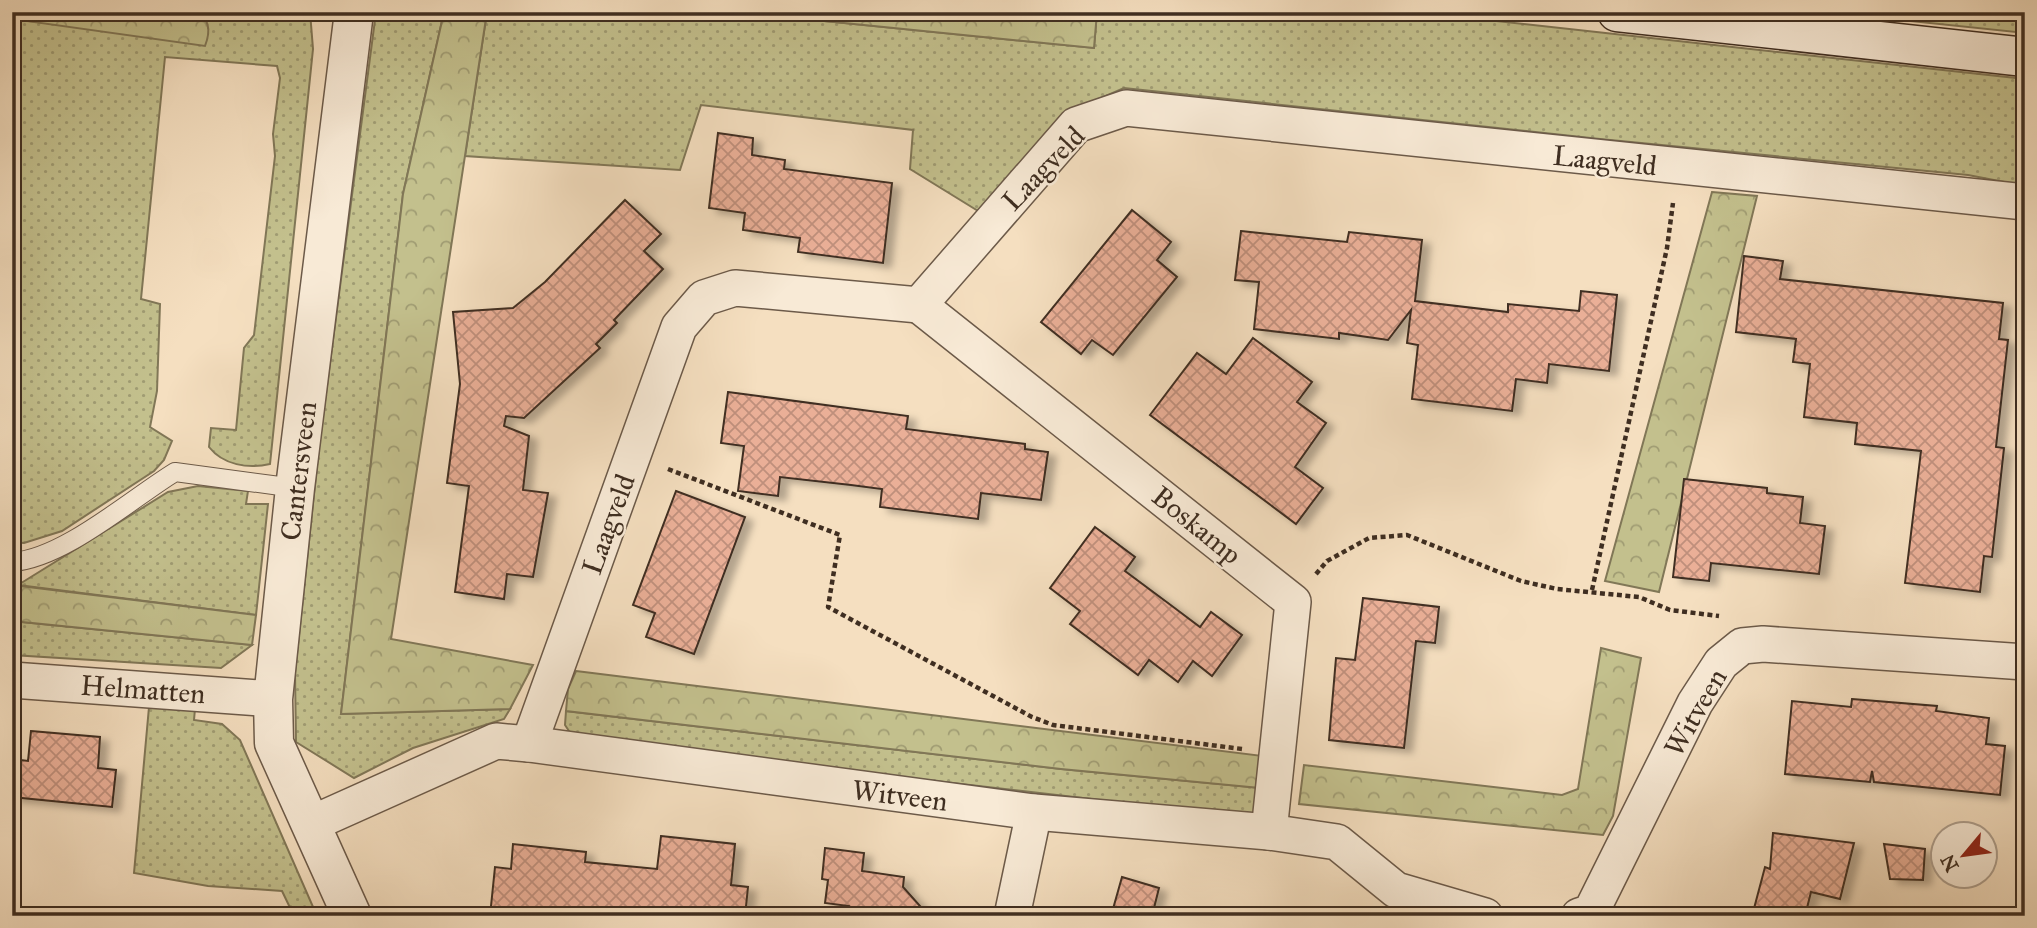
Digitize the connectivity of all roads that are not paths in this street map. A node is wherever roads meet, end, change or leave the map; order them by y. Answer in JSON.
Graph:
{"nodes":[{"id":1,"x":355,"y":12,"type":"edge"},
{"id":2,"x":1617,"y":12,"type":"edge"},
{"id":3,"x":2025,"y":57,"type":"edge"},
{"id":4,"x":2025,"y":202,"type":"edge"},
{"id":5,"x":919,"y":305,"type":"junction"},
{"id":6,"x":295,"y":488,"type":"junction"},
{"id":7,"x":12,"y":562,"type":"edge"},
{"id":8,"x":2025,"y":662,"type":"edge"},
{"id":9,"x":12,"y":680,"type":"edge"},
{"id":10,"x":273,"y":699,"type":"junction"},
{"id":11,"x":529,"y":744,"type":"junction"},
{"id":12,"x":1034,"y":812,"type":"junction"},
{"id":13,"x":313,"y":823,"type":"junction"},
{"id":14,"x":1269,"y":832,"type":"junction"},
{"id":15,"x":1588,"y":915,"type":"edge"},
{"id":16,"x":352,"y":916,"type":"edge"},
{"id":17,"x":1012,"y":916,"type":"edge"},
{"id":18,"x":1485,"y":916,"type":"edge"}],
"edges":[{"from":1,"to":6,"type":"street","name":"Cantersveen"},
{"from":2,"to":3,"type":"street"},
{"from":4,"to":5,"type":"street","name":"Laagveld"},
{"from":5,"to":11,"type":"street","name":"Laagveld"},
{"from":5,"to":14,"type":"street","name":"Boskamp"},
{"from":6,"to":7,"type":"lane"},
{"from":6,"to":10,"type":"street","name":"Cantersveen"},
{"from":8,"to":15,"type":"street","name":"Witveen"},
{"from":9,"to":10,"type":"street","name":"Helmatten"},
{"from":10,"to":13,"type":"street","name":"Cantersveen"},
{"from":11,"to":12,"type":"street","name":"Witveen"},
{"from":11,"to":13,"type":"street","name":"Witveen"},
{"from":12,"to":14,"type":"street","name":"Witveen"},
{"from":12,"to":17,"type":"street"},
{"from":13,"to":16,"type":"street","name":"Cantersveen"},
{"from":14,"to":18,"type":"street","name":"Witveen"}]}
